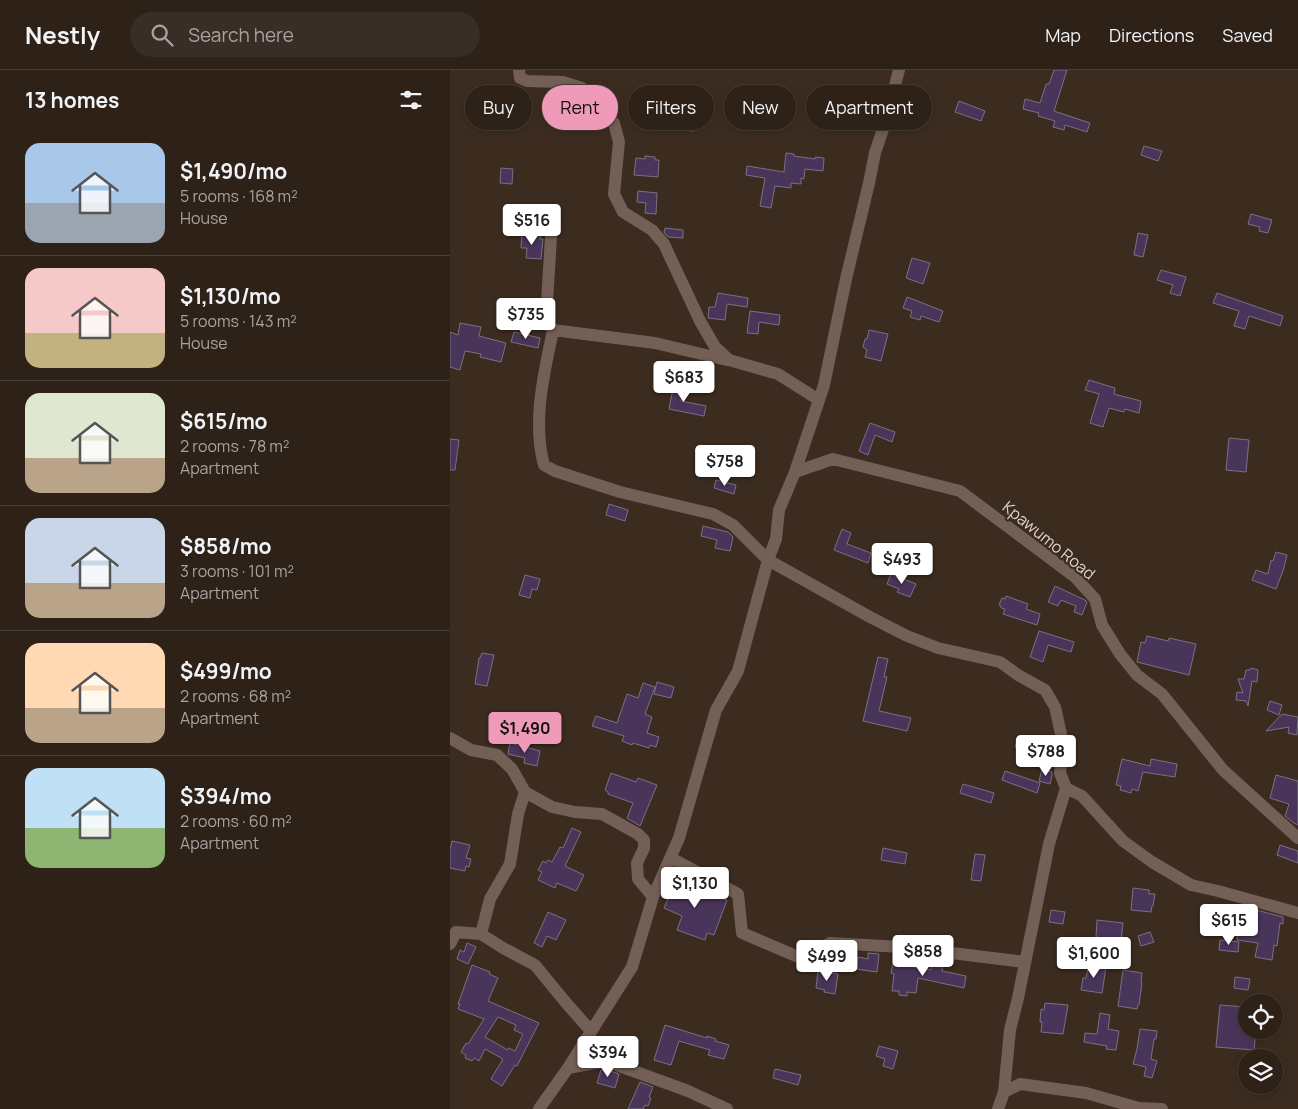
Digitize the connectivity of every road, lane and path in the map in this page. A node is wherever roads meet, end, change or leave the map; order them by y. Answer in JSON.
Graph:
{"nodes":[{"id":1,"x":519,"y":70,"type":"edge"},
{"id":2,"x":899,"y":70,"type":"edge"},
{"id":3,"x":551,"y":237,"type":"dead end"},
{"id":4,"x":553,"y":330,"type":"junction"},
{"id":5,"x":729,"y":360,"type":"junction"},
{"id":6,"x":819,"y":400,"type":"junction"},
{"id":7,"x":795,"y":472,"type":"junction"},
{"id":8,"x":768,"y":560,"type":"junction"},
{"id":9,"x":450,"y":738,"type":"edge"},
{"id":10,"x":1066,"y":788,"type":"junction"},
{"id":11,"x":525,"y":792,"type":"junction"},
{"id":12,"x":1298,"y":838,"type":"edge"},
{"id":13,"x":670,"y":858,"type":"junction"},
{"id":14,"x":653,"y":897,"type":"junction"},
{"id":15,"x":1298,"y":913,"type":"edge"},
{"id":16,"x":481,"y":934,"type":"junction"},
{"id":17,"x":450,"y":944,"type":"edge"},
{"id":18,"x":1025,"y":962,"type":"junction"},
{"id":19,"x":591,"y":1031,"type":"junction"},
{"id":20,"x":568,"y":1068,"type":"junction"},
{"id":21,"x":1004,"y":1092,"type":"junction"},
{"id":22,"x":539,"y":1109,"type":"edge"},
{"id":23,"x":727,"y":1109,"type":"edge"},
{"id":24,"x":998,"y":1109,"type":"edge"},
{"id":25,"x":1162,"y":1109,"type":"edge"}],
"edges":[{"from":1,"to":5,"type":"street"},
{"from":2,"to":6,"type":"street"},
{"from":3,"to":4,"type":"street"},
{"from":4,"to":5,"type":"street"},
{"from":4,"to":8,"type":"street"},
{"from":5,"to":6,"type":"street"},
{"from":6,"to":7,"type":"street"},
{"from":7,"to":8,"type":"street"},
{"from":7,"to":12,"type":"street","name":"Kpawumo Road"},
{"from":8,"to":10,"type":"street"},
{"from":8,"to":13,"type":"street"},
{"from":9,"to":11,"type":"street"},
{"from":10,"to":15,"type":"street"},
{"from":10,"to":18,"type":"street"},
{"from":11,"to":14,"type":"street"},
{"from":11,"to":16,"type":"street"},
{"from":13,"to":14,"type":"street"},
{"from":13,"to":18,"type":"street"},
{"from":14,"to":19,"type":"street"},
{"from":16,"to":17,"type":"street"},
{"from":16,"to":19,"type":"street"},
{"from":18,"to":21,"type":"street"},
{"from":19,"to":20,"type":"street"},
{"from":20,"to":22,"type":"street"},
{"from":20,"to":23,"type":"street"},
{"from":21,"to":24,"type":"street"},
{"from":21,"to":25,"type":"street"}]}
